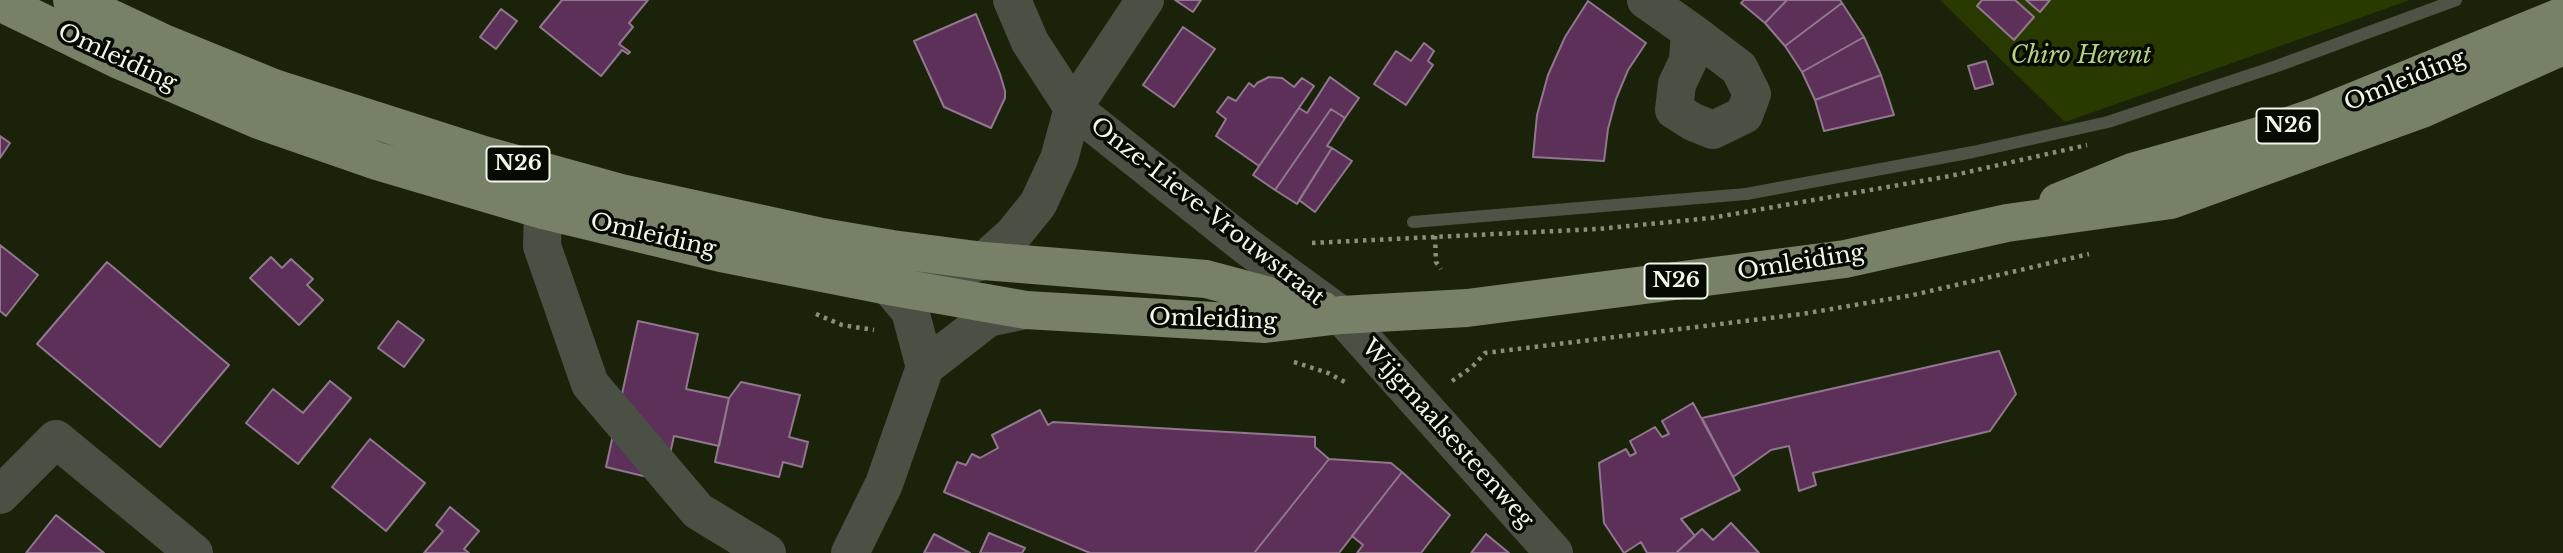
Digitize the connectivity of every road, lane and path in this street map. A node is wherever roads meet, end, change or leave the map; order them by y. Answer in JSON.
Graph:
{"nodes":[{"id":1,"x":72,"y":0,"type":"edge"},
{"id":2,"x":1012,"y":0,"type":"edge"},
{"id":3,"x":1146,"y":0,"type":"edge"},
{"id":4,"x":1646,"y":0,"type":"edge"},
{"id":5,"x":0,"y":2,"type":"edge"},
{"id":6,"x":2563,"y":16,"type":"edge"},
{"id":7,"x":1690,"y":31,"type":"dead end"},
{"id":8,"x":2563,"y":46,"type":"edge"},
{"id":9,"x":1073,"y":108,"type":"junction"},
{"id":10,"x":2098,"y":142,"type":"dead end"},
{"id":11,"x":543,"y":211,"type":"junction"},
{"id":12,"x":2007,"y":223,"type":"junction"},
{"id":13,"x":1301,"y":244,"type":"dead end"},
{"id":14,"x":984,"y":261,"type":"junction"},
{"id":15,"x":889,"y":286,"type":"junction"},
{"id":16,"x":1026,"y":310,"type":"junction"},
{"id":17,"x":1341,"y":315,"type":"junction"},
{"id":18,"x":925,"y":368,"type":"junction"},
{"id":19,"x":0,"y":495,"type":"edge"},
{"id":20,"x":194,"y":553,"type":"edge"},
{"id":21,"x":767,"y":553,"type":"edge"},
{"id":22,"x":850,"y":553,"type":"edge"},
{"id":23,"x":1554,"y":553,"type":"edge"}],
"edges":[{"from":1,"to":14,"type":"main road","name":"Omleiding","number":"N26"},
{"from":2,"to":9,"type":"street","name":"Onze-Lieve-Vrouwstraat"},
{"from":3,"to":9,"type":"street"},
{"from":4,"to":7,"type":"street"},
{"from":5,"to":11,"type":"main road","name":"Omleiding","number":"N26"},
{"from":6,"to":12,"type":"main road","name":"Omleiding","number":"N26"},
{"from":8,"to":12,"type":"main road","name":"Omleiding","number":"N26"},
{"from":9,"to":14,"type":"street","name":"Onze-Lieve-Vrouwstraat"},
{"from":9,"to":17,"type":"street","name":"Onze-Lieve-Vrouwstraat"},
{"from":10,"to":13,"type":"path"},
{"from":11,"to":15,"type":"main road","name":"Omleiding","number":"N26"},
{"from":11,"to":21,"type":"street"},
{"from":12,"to":17,"type":"main road","name":"Omleiding","number":"N26"},
{"from":14,"to":15,"type":"street","name":"Onze-Lieve-Vrouwstraat"},
{"from":14,"to":17,"type":"main road","name":"Omleiding","number":"N26"},
{"from":15,"to":16,"type":"main road","name":"Omleiding","number":"N26"},
{"from":15,"to":18,"type":"street"},
{"from":16,"to":17,"type":"main road","name":"Omleiding","number":"N26"},
{"from":16,"to":18,"type":"street"},
{"from":17,"to":23,"type":"street","name":"Wijgmaalsesteenweg"},
{"from":18,"to":22,"type":"street"},
{"from":19,"to":20,"type":"street"}]}
